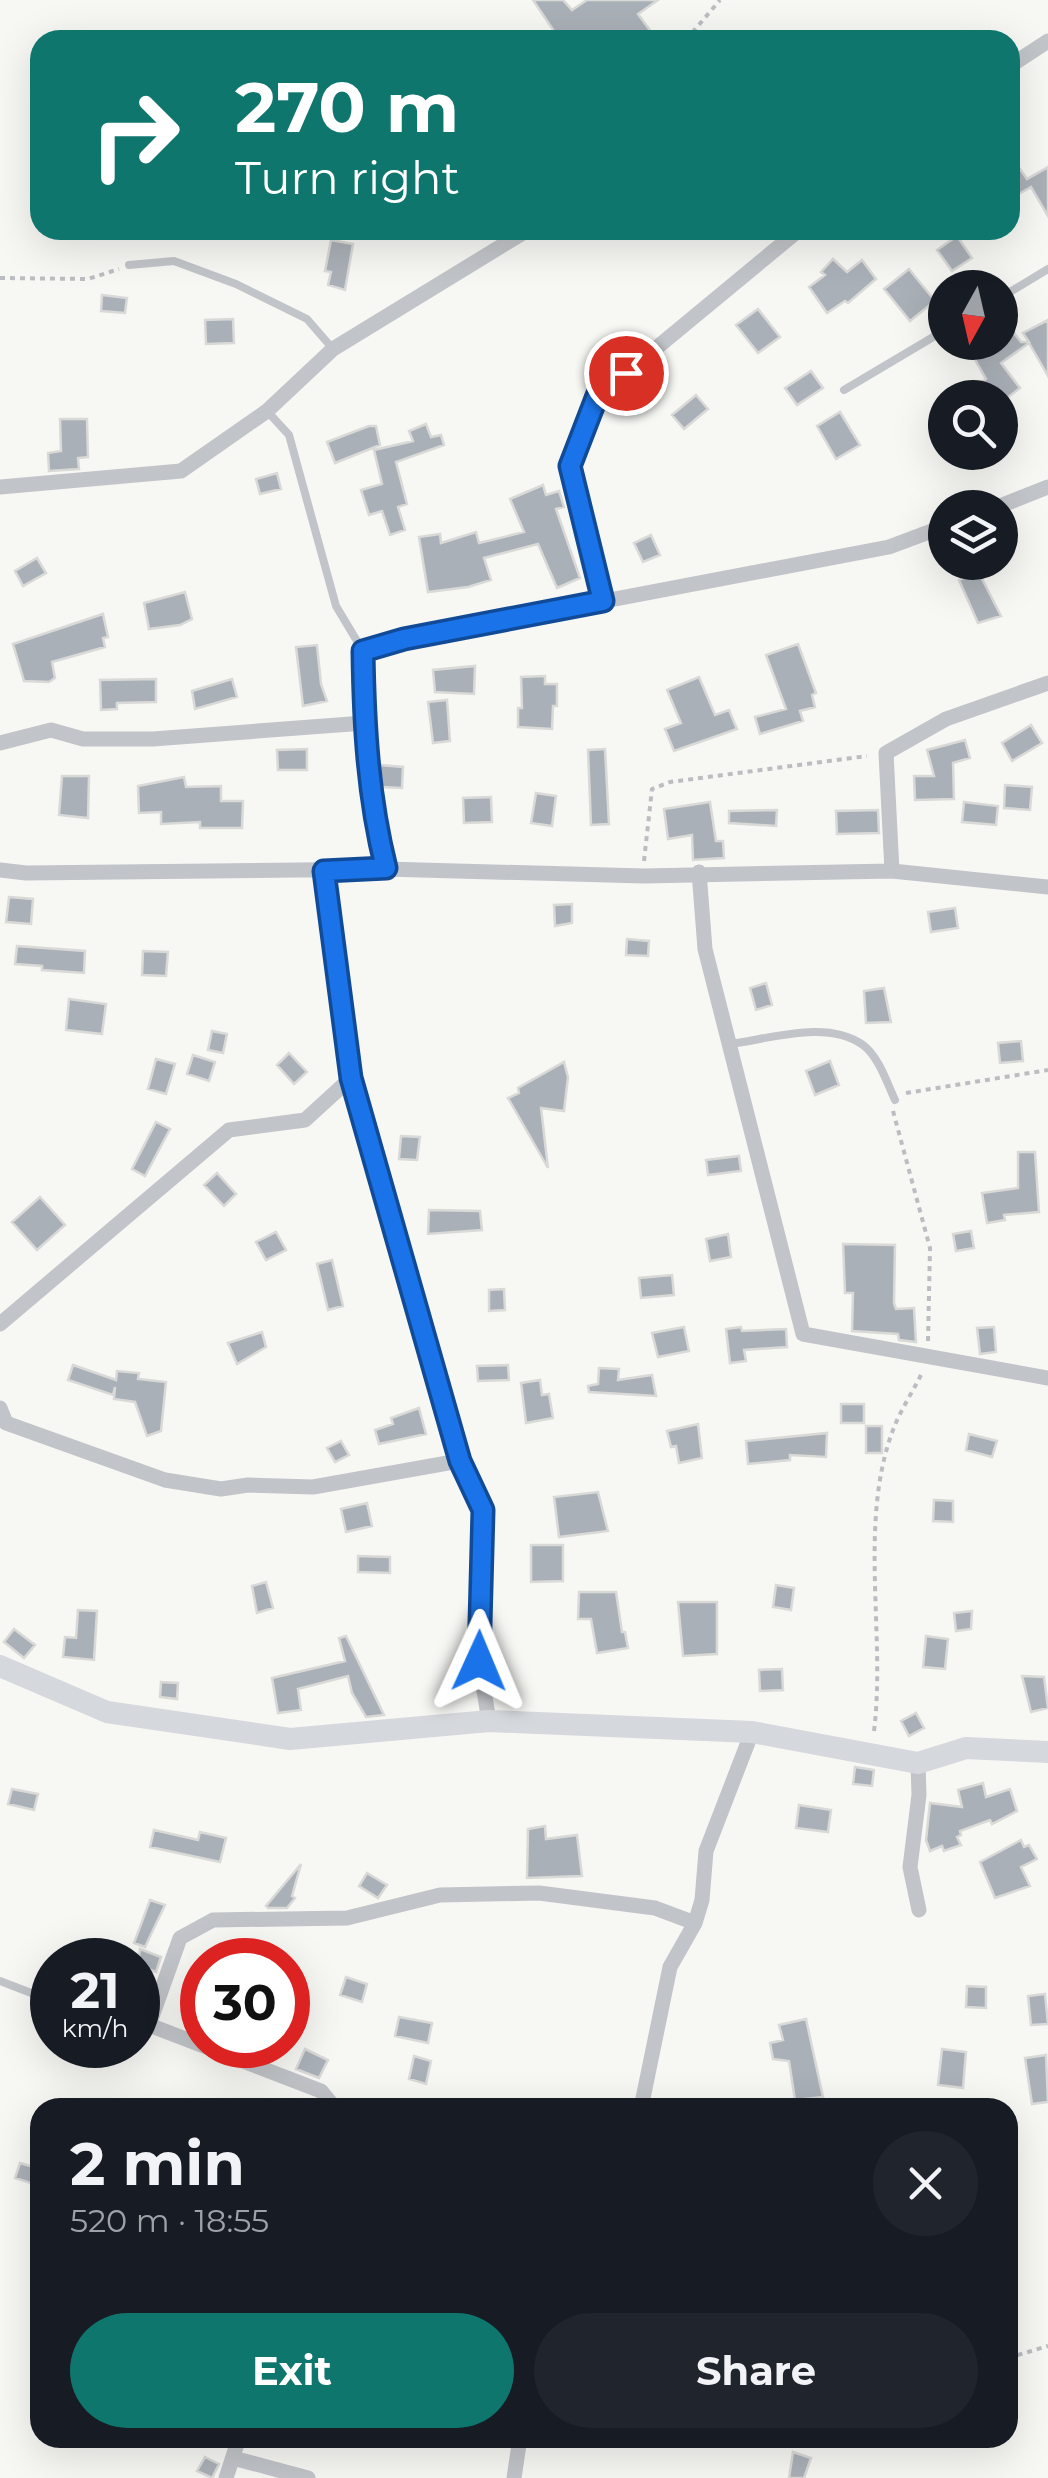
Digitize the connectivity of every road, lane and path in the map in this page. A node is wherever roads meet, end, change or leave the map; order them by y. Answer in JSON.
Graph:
{"nodes":[{"id":1,"x":720,"y":0,"type":"edge"},
{"id":2,"x":694,"y":30,"type":"edge"},
{"id":3,"x":1048,"y":42,"type":"edge"},
{"id":4,"x":1020,"y":60,"type":"edge"},
{"id":5,"x":510,"y":240,"type":"edge"},
{"id":6,"x":787,"y":240,"type":"edge"},
{"id":7,"x":129,"y":265,"type":"joint"},
{"id":8,"x":1048,"y":269,"type":"edge"},
{"id":9,"x":0,"y":278,"type":"edge"},
{"id":10,"x":1018,"y":287,"type":"edge"},
{"id":11,"x":928,"y":340,"type":"edge"},
{"id":12,"x":334,"y":349,"type":"junction"},
{"id":13,"x":844,"y":390,"type":"dead end"},
{"id":14,"x":267,"y":411,"type":"junction"},
{"id":15,"x":0,"y":487,"type":"edge"},
{"id":16,"x":1048,"y":488,"type":"edge"},
{"id":17,"x":1018,"y":499,"type":"edge"},
{"id":18,"x":928,"y":532,"type":"edge"},
{"id":19,"x":603,"y":601,"type":"junction"},
{"id":20,"x":363,"y":651,"type":"junction"},
{"id":21,"x":1048,"y":683,"type":"edge"},
{"id":22,"x":364,"y":723,"type":"junction"},
{"id":23,"x":0,"y":744,"type":"edge"},
{"id":24,"x":886,"y":753,"type":"junction"},
{"id":25,"x":386,"y":868,"type":"junction"},
{"id":26,"x":0,"y":870,"type":"edge"},
{"id":27,"x":892,"y":870,"type":"junction"},
{"id":28,"x":324,"y":871,"type":"junction"},
{"id":29,"x":699,"y":872,"type":"junction"},
{"id":30,"x":644,"y":876,"type":"junction"},
{"id":31,"x":1048,"y":887,"type":"edge"},
{"id":32,"x":729,"y":1044,"type":"junction"},
{"id":33,"x":351,"y":1078,"type":"junction"},
{"id":34,"x":895,"y":1100,"type":"dead end"},
{"id":35,"x":0,"y":1324,"type":"edge"},
{"id":36,"x":1048,"y":1378,"type":"edge"},
{"id":37,"x":0,"y":1408,"type":"edge"},
{"id":38,"x":460,"y":1461,"type":"junction"},
{"id":39,"x":0,"y":1666,"type":"edge"},
{"id":40,"x":490,"y":1721,"type":"junction"},
{"id":41,"x":752,"y":1732,"type":"junction"},
{"id":42,"x":1048,"y":1752,"type":"edge"},
{"id":43,"x":918,"y":1763,"type":"junction"},
{"id":44,"x":919,"y":1910,"type":"dead end"},
{"id":45,"x":695,"y":1923,"type":"junction"},
{"id":46,"x":0,"y":1981,"type":"edge"},
{"id":47,"x":160,"y":1984,"type":"edge"},
{"id":48,"x":30,"y":1993,"type":"edge"},
{"id":49,"x":160,"y":2029,"type":"edge"},
{"id":50,"x":327,"y":2098,"type":"edge"},
{"id":51,"x":643,"y":2098,"type":"edge"},
{"id":52,"x":1048,"y":2346,"type":"edge"},
{"id":53,"x":1018,"y":2355,"type":"edge"},
{"id":54,"x":236,"y":2448,"type":"edge"},
{"id":55,"x":518,"y":2448,"type":"edge"},
{"id":56,"x":233,"y":2458,"type":"junction"},
{"id":57,"x":226,"y":2478,"type":"edge"},
{"id":58,"x":308,"y":2478,"type":"edge"},
{"id":59,"x":514,"y":2478,"type":"edge"}],
"edges":[{"from":1,"to":2,"type":"path"},
{"from":3,"to":4,"type":"street"},
{"from":5,"to":12,"type":"street"},
{"from":6,"to":19,"type":"street"},
{"from":7,"to":9,"type":"path"},
{"from":7,"to":12,"type":"lane"},
{"from":8,"to":10,"type":"lane"},
{"from":11,"to":13,"type":"lane"},
{"from":12,"to":14,"type":"street"},
{"from":14,"to":15,"type":"street"},
{"from":14,"to":20,"type":"lane"},
{"from":16,"to":17,"type":"street"},
{"from":18,"to":19,"type":"street"},
{"from":19,"to":20,"type":"street"},
{"from":20,"to":22,"type":"street"},
{"from":21,"to":24,"type":"street"},
{"from":22,"to":23,"type":"street"},
{"from":22,"to":25,"type":"street"},
{"from":24,"to":27,"type":"street"},
{"from":24,"to":30,"type":"path"},
{"from":25,"to":28,"type":"street"},
{"from":25,"to":30,"type":"street"},
{"from":26,"to":28,"type":"street"},
{"from":27,"to":29,"type":"street"},
{"from":27,"to":31,"type":"street"},
{"from":28,"to":33,"type":"street"},
{"from":29,"to":30,"type":"street"},
{"from":29,"to":32,"type":"street"},
{"from":32,"to":34,"type":"lane"},
{"from":32,"to":36,"type":"street"},
{"from":33,"to":35,"type":"street"},
{"from":33,"to":38,"type":"street"},
{"from":37,"to":38,"type":"street"},
{"from":38,"to":40,"type":"street"},
{"from":39,"to":40,"type":"street"},
{"from":40,"to":41,"type":"street"},
{"from":41,"to":43,"type":"street"},
{"from":41,"to":45,"type":"street"},
{"from":42,"to":43,"type":"street"},
{"from":43,"to":44,"type":"street"},
{"from":45,"to":47,"type":"street"},
{"from":45,"to":51,"type":"street"},
{"from":46,"to":48,"type":"lane"},
{"from":49,"to":50,"type":"street"},
{"from":52,"to":53,"type":"path"},
{"from":54,"to":56,"type":"street"},
{"from":55,"to":59,"type":"street"},
{"from":56,"to":57,"type":"street"},
{"from":56,"to":58,"type":"street"}]}
